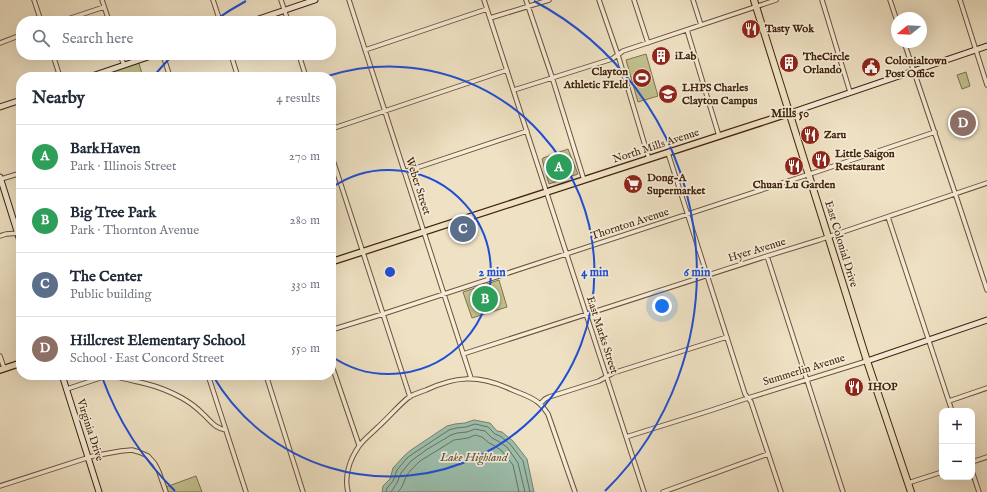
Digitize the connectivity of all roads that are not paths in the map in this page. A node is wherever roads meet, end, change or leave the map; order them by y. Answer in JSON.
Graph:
{"nodes":[{"id":1,"x":34,"y":0,"type":"edge"},
{"id":2,"x":102,"y":0,"type":"edge"},
{"id":3,"x":213,"y":0,"type":"edge"},
{"id":4,"x":281,"y":0,"type":"edge"},
{"id":5,"x":315,"y":0,"type":"edge"},
{"id":6,"x":349,"y":0,"type":"edge"},
{"id":7,"x":484,"y":0,"type":"edge"},
{"id":8,"x":526,"y":0,"type":"edge"},
{"id":9,"x":549,"y":0,"type":"edge"},
{"id":10,"x":599,"y":0,"type":"edge"},
{"id":11,"x":634,"y":0,"type":"edge"},
{"id":12,"x":693,"y":0,"type":"edge"},
{"id":13,"x":776,"y":0,"type":"edge"},
{"id":14,"x":822,"y":0,"type":"edge"},
{"id":15,"x":890,"y":0,"type":"edge"},
{"id":16,"x":960,"y":0,"type":"edge"},
{"id":17,"x":755,"y":3,"type":"edge"},
{"id":18,"x":104,"y":7,"type":"junction"},
{"id":19,"x":528,"y":7,"type":"junction"},
{"id":20,"x":487,"y":9,"type":"junction"},
{"id":21,"x":285,"y":10,"type":"junction"},
{"id":22,"x":894,"y":12,"type":"edge"},
{"id":23,"x":39,"y":16,"type":"edge"},
{"id":24,"x":77,"y":16,"type":"edge"},
{"id":25,"x":107,"y":16,"type":"edge"},
{"id":26,"x":218,"y":16,"type":"edge"},
{"id":27,"x":268,"y":16,"type":"edge"},
{"id":28,"x":287,"y":16,"type":"edge"},
{"id":29,"x":490,"y":18,"type":"junction"},
{"id":30,"x":701,"y":26,"type":"junction"},
{"id":31,"x":687,"y":30,"type":"junction"},
{"id":32,"x":16,"y":37,"type":"edge"},
{"id":33,"x":0,"y":43,"type":"edge"},
{"id":34,"x":648,"y":43,"type":"junction"},
{"id":35,"x":987,"y":46,"type":"edge"},
{"id":36,"x":906,"y":48,"type":"edge"},
{"id":37,"x":365,"y":50,"type":"junction"},
{"id":38,"x":975,"y":50,"type":"junction"},
{"id":39,"x":618,"y":55,"type":"junction"},
{"id":40,"x":55,"y":60,"type":"edge"},
{"id":41,"x":122,"y":60,"type":"edge"},
{"id":42,"x":139,"y":60,"type":"edge"},
{"id":43,"x":165,"y":60,"type":"edge"},
{"id":44,"x":233,"y":60,"type":"edge"},
{"id":45,"x":301,"y":60,"type":"edge"},
{"id":46,"x":124,"y":65,"type":"junction"},
{"id":47,"x":507,"y":70,"type":"junction"},
{"id":48,"x":913,"y":71,"type":"junction"},
{"id":49,"x":58,"y":72,"type":"edge"},
{"id":50,"x":108,"y":72,"type":"edge"},
{"id":51,"x":168,"y":72,"type":"edge"},
{"id":52,"x":236,"y":72,"type":"edge"},
{"id":53,"x":304,"y":72,"type":"edge"},
{"id":54,"x":552,"y":78,"type":"junction"},
{"id":55,"x":987,"y":85,"type":"edge"},
{"id":56,"x":514,"y":90,"type":"junction"},
{"id":57,"x":850,"y":92,"type":"junction"},
{"id":58,"x":16,"y":102,"type":"edge"},
{"id":59,"x":0,"y":107,"type":"edge"},
{"id":60,"x":385,"y":112,"type":"junction"},
{"id":61,"x":790,"y":113,"type":"junction"},
{"id":62,"x":336,"y":127,"type":"edge"},
{"id":63,"x":527,"y":131,"type":"junction"},
{"id":64,"x":935,"y":132,"type":"junction"},
{"id":65,"x":719,"y":136,"type":"junction"},
{"id":66,"x":668,"y":153,"type":"junction"},
{"id":67,"x":649,"y":159,"type":"junction"},
{"id":68,"x":336,"y":169,"type":"edge"},
{"id":69,"x":404,"y":172,"type":"junction"},
{"id":70,"x":16,"y":174,"type":"edge"},
{"id":71,"x":809,"y":175,"type":"junction"},
{"id":72,"x":0,"y":178,"type":"edge"},
{"id":73,"x":584,"y":180,"type":"junction"},
{"id":74,"x":987,"y":183,"type":"edge"},
{"id":75,"x":547,"y":192,"type":"junction"},
{"id":76,"x":955,"y":194,"type":"junction"},
{"id":77,"x":687,"y":214,"type":"junction"},
{"id":78,"x":888,"y":217,"type":"junction"},
{"id":79,"x":16,"y":224,"type":"edge"},
{"id":80,"x":424,"y":232,"type":"junction"},
{"id":81,"x":16,"y":233,"type":"edge"},
{"id":82,"x":0,"y":236,"type":"edge"},
{"id":83,"x":828,"y":237,"type":"junction"},
{"id":84,"x":363,"y":252,"type":"junction"},
{"id":85,"x":567,"y":254,"type":"junction"},
{"id":86,"x":767,"y":256,"type":"junction"},
{"id":87,"x":336,"y":260,"type":"edge"},
{"id":88,"x":707,"y":275,"type":"junction"},
{"id":89,"x":987,"y":290,"type":"edge"},
{"id":90,"x":444,"y":294,"type":"junction"},
{"id":91,"x":383,"y":314,"type":"junction"},
{"id":92,"x":587,"y":315,"type":"junction"},
{"id":93,"x":987,"y":320,"type":"edge"},
{"id":94,"x":336,"y":328,"type":"edge"},
{"id":95,"x":727,"y":338,"type":"junction"},
{"id":96,"x":928,"y":340,"type":"junction"},
{"id":97,"x":463,"y":354,"type":"junction"},
{"id":98,"x":0,"y":356,"type":"edge"},
{"id":99,"x":867,"y":361,"type":"junction"},
{"id":100,"x":16,"y":365,"type":"edge"},
{"id":101,"x":2,"y":369,"type":"edge"},
{"id":102,"x":606,"y":376,"type":"junction"},
{"id":103,"x":336,"y":378,"type":"edge"},
{"id":104,"x":471,"y":378,"type":"junction"},
{"id":105,"x":64,"y":380,"type":"edge"},
{"id":106,"x":93,"y":380,"type":"edge"},
{"id":107,"x":126,"y":380,"type":"edge"},
{"id":108,"x":210,"y":380,"type":"edge"},
{"id":109,"x":268,"y":380,"type":"edge"},
{"id":110,"x":807,"y":380,"type":"junction"},
{"id":111,"x":66,"y":388,"type":"junction"},
{"id":112,"x":987,"y":388,"type":"edge"},
{"id":113,"x":410,"y":397,"type":"junction"},
{"id":114,"x":748,"y":398,"type":"junction"},
{"id":115,"x":949,"y":401,"type":"junction"},
{"id":116,"x":540,"y":404,"type":"junction"},
{"id":117,"x":951,"y":408,"type":"edge"},
{"id":118,"x":226,"y":430,"type":"junction"},
{"id":119,"x":626,"y":437,"type":"junction"},
{"id":120,"x":359,"y":445,"type":"junction"},
{"id":121,"x":768,"y":454,"type":"junction"},
{"id":122,"x":88,"y":457,"type":"junction"},
{"id":123,"x":987,"y":457,"type":"edge"},
{"id":124,"x":975,"y":461,"type":"edge"},
{"id":125,"x":939,"y":473,"type":"edge"},
{"id":126,"x":975,"y":480,"type":"edge"},
{"id":127,"x":908,"y":483,"type":"junction"},
{"id":128,"x":0,"y":486,"type":"edge"},
{"id":129,"x":99,"y":492,"type":"edge"},
{"id":130,"x":166,"y":492,"type":"edge"},
{"id":131,"x":246,"y":492,"type":"edge"},
{"id":132,"x":303,"y":492,"type":"edge"},
{"id":133,"x":348,"y":492,"type":"edge"},
{"id":134,"x":575,"y":492,"type":"edge"},
{"id":135,"x":644,"y":492,"type":"edge"},
{"id":136,"x":663,"y":492,"type":"edge"},
{"id":137,"x":780,"y":492,"type":"edge"},
{"id":138,"x":842,"y":492,"type":"edge"},
{"id":139,"x":911,"y":492,"type":"edge"},
{"id":140,"x":979,"y":492,"type":"edge"}],
"edges":[{"from":1,"to":23,"type":"street"},
{"from":2,"to":18,"type":"street"},
{"from":3,"to":26,"type":"street"},
{"from":4,"to":21,"type":"street"},
{"from":5,"to":21,"type":"street"},
{"from":6,"to":37,"type":"street","name":"Weber Street"},
{"from":7,"to":20,"type":"street","name":"East Marks Street"},
{"from":8,"to":19,"type":"street"},
{"from":9,"to":19,"type":"street"},
{"from":10,"to":39,"type":"street"},
{"from":11,"to":34,"type":"street"},
{"from":12,"to":30,"type":"street"},
{"from":13,"to":17,"type":"street"},
{"from":14,"to":57,"type":"street"},
{"from":15,"to":22,"type":"street"},
{"from":16,"to":38,"type":"street"},
{"from":17,"to":30,"type":"street"},
{"from":17,"to":61,"type":"highway","name":"East Colonial Drive"},
{"from":18,"to":24,"type":"street"},
{"from":18,"to":25,"type":"street"},
{"from":19,"to":29,"type":"street"},
{"from":19,"to":54,"type":"street"},
{"from":20,"to":29,"type":"street","name":"East Marks Street"},
{"from":20,"to":37,"type":"street"},
{"from":21,"to":27,"type":"street"},
{"from":21,"to":28,"type":"street"},
{"from":29,"to":47,"type":"street","name":"East Marks Street"},
{"from":30,"to":31,"type":"street"},
{"from":31,"to":34,"type":"street"},
{"from":31,"to":65,"type":"street"},
{"from":32,"to":33,"type":"street"},
{"from":34,"to":39,"type":"street"},
{"from":35,"to":38,"type":"street","name":"North Mills Avenue"},
{"from":36,"to":48,"type":"street"},
{"from":37,"to":60,"type":"street","name":"Weber Street"},
{"from":38,"to":48,"type":"street","name":"North Mills Avenue"},
{"from":38,"to":55,"type":"street"},
{"from":39,"to":54,"type":"street"},
{"from":39,"to":67,"type":"street"},
{"from":40,"to":49,"type":"street"},
{"from":41,"to":46,"type":"street"},
{"from":42,"to":46,"type":"street"},
{"from":43,"to":51,"type":"street"},
{"from":44,"to":52,"type":"street"},
{"from":45,"to":53,"type":"street"},
{"from":46,"to":50,"type":"street"},
{"from":47,"to":56,"type":"street","name":"East Marks Street"},
{"from":47,"to":60,"type":"street"},
{"from":48,"to":57,"type":"street","name":"North Mills Avenue"},
{"from":48,"to":64,"type":"street"},
{"from":54,"to":56,"type":"street"},
{"from":54,"to":73,"type":"street"},
{"from":56,"to":63,"type":"street","name":"East Marks Street"},
{"from":57,"to":61,"type":"street","name":"North Mills Avenue"},
{"from":58,"to":59,"type":"street"},
{"from":60,"to":62,"type":"street"},
{"from":60,"to":69,"type":"street","name":"Weber Street"},
{"from":61,"to":65,"type":"main road","name":"North Mills Avenue"},
{"from":61,"to":71,"type":"highway","name":"East Colonial Drive"},
{"from":63,"to":69,"type":"street"},
{"from":63,"to":75,"type":"street","name":"East Marks Street"},
{"from":64,"to":71,"type":"street","name":"Thornton Avenue"},
{"from":64,"to":76,"type":"street"},
{"from":65,"to":66,"type":"main road","name":"North Mills Avenue"},
{"from":66,"to":67,"type":"main road","name":"North Mills Avenue"},
{"from":66,"to":77,"type":"street"},
{"from":67,"to":73,"type":"main road","name":"North Mills Avenue"},
{"from":68,"to":84,"type":"street"},
{"from":69,"to":80,"type":"street","name":"Weber Street"},
{"from":70,"to":72,"type":"street"},
{"from":71,"to":77,"type":"street","name":"Thornton Avenue"},
{"from":71,"to":83,"type":"highway","name":"East Colonial Drive"},
{"from":72,"to":79,"type":"street"},
{"from":73,"to":75,"type":"main road","name":"North Mills Avenue"},
{"from":74,"to":76,"type":"street","name":"Hyer Avenue"},
{"from":75,"to":80,"type":"main road","name":"North Mills Avenue"},
{"from":75,"to":85,"type":"street","name":"East Marks Street"},
{"from":76,"to":78,"type":"street","name":"Hyer Avenue"},
{"from":76,"to":89,"type":"street"},
{"from":77,"to":85,"type":"street","name":"Thornton Avenue"},
{"from":77,"to":88,"type":"street"},
{"from":78,"to":83,"type":"street","name":"Hyer Avenue"},
{"from":78,"to":96,"type":"street"},
{"from":80,"to":84,"type":"main road","name":"North Mills Avenue"},
{"from":80,"to":90,"type":"street","name":"Weber Street"},
{"from":81,"to":82,"type":"street"},
{"from":83,"to":86,"type":"street","name":"Hyer Avenue"},
{"from":83,"to":99,"type":"highway","name":"East Colonial Drive"},
{"from":84,"to":87,"type":"main road","name":"North Mills Avenue"},
{"from":84,"to":91,"type":"street"},
{"from":85,"to":90,"type":"street","name":"Thornton Avenue"},
{"from":85,"to":92,"type":"street","name":"East Marks Street"},
{"from":86,"to":88,"type":"street","name":"Hyer Avenue"},
{"from":86,"to":110,"type":"street"},
{"from":88,"to":92,"type":"street","name":"Hyer Avenue"},
{"from":88,"to":95,"type":"street"},
{"from":90,"to":91,"type":"street","name":"Thornton Avenue"},
{"from":90,"to":97,"type":"street","name":"Weber Street"},
{"from":91,"to":94,"type":"street","name":"Thornton Avenue"},
{"from":91,"to":113,"type":"street"},
{"from":92,"to":97,"type":"street","name":"Hyer Avenue"},
{"from":92,"to":102,"type":"street","name":"East Marks Street"},
{"from":93,"to":96,"type":"street","name":"Summerlin Avenue"},
{"from":95,"to":102,"type":"street"},
{"from":95,"to":114,"type":"street"},
{"from":96,"to":99,"type":"street","name":"Summerlin Avenue"},
{"from":96,"to":115,"type":"street"},
{"from":97,"to":104,"type":"street","name":"Weber Street"},
{"from":98,"to":101,"type":"street"},
{"from":99,"to":110,"type":"street","name":"Summerlin Avenue"},
{"from":99,"to":127,"type":"highway","name":"East Colonial Drive"},
{"from":100,"to":101,"type":"main road"},
{"from":102,"to":116,"type":"street"},
{"from":102,"to":119,"type":"street","name":"East Marks Street"},
{"from":103,"to":120,"type":"street"},
{"from":104,"to":113,"type":"street"},
{"from":104,"to":116,"type":"street"},
{"from":105,"to":111,"type":"street","name":"Virginia Drive"},
{"from":106,"to":111,"type":"street"},
{"from":107,"to":118,"type":"street"},
{"from":108,"to":118,"type":"street"},
{"from":109,"to":132,"type":"street"},
{"from":110,"to":114,"type":"street","name":"Summerlin Avenue"},
{"from":110,"to":138,"type":"street"},
{"from":111,"to":122,"type":"street","name":"Virginia Drive"},
{"from":112,"to":115,"type":"street"},
{"from":113,"to":120,"type":"street"},
{"from":114,"to":119,"type":"street","name":"Summerlin Avenue"},
{"from":114,"to":121,"type":"street"},
{"from":115,"to":117,"type":"street"},
{"from":116,"to":134,"type":"street"},
{"from":118,"to":131,"type":"street"},
{"from":119,"to":135,"type":"street","name":"East Marks Street"},
{"from":120,"to":133,"type":"street"},
{"from":121,"to":136,"type":"street"},
{"from":121,"to":137,"type":"street"},
{"from":122,"to":128,"type":"street"},
{"from":122,"to":129,"type":"street","name":"Virginia Drive"},
{"from":122,"to":130,"type":"street"},
{"from":123,"to":124,"type":"street"},
{"from":125,"to":127,"type":"street"},
{"from":126,"to":140,"type":"street"},
{"from":127,"to":139,"type":"highway","name":"East Colonial Drive"}]}
